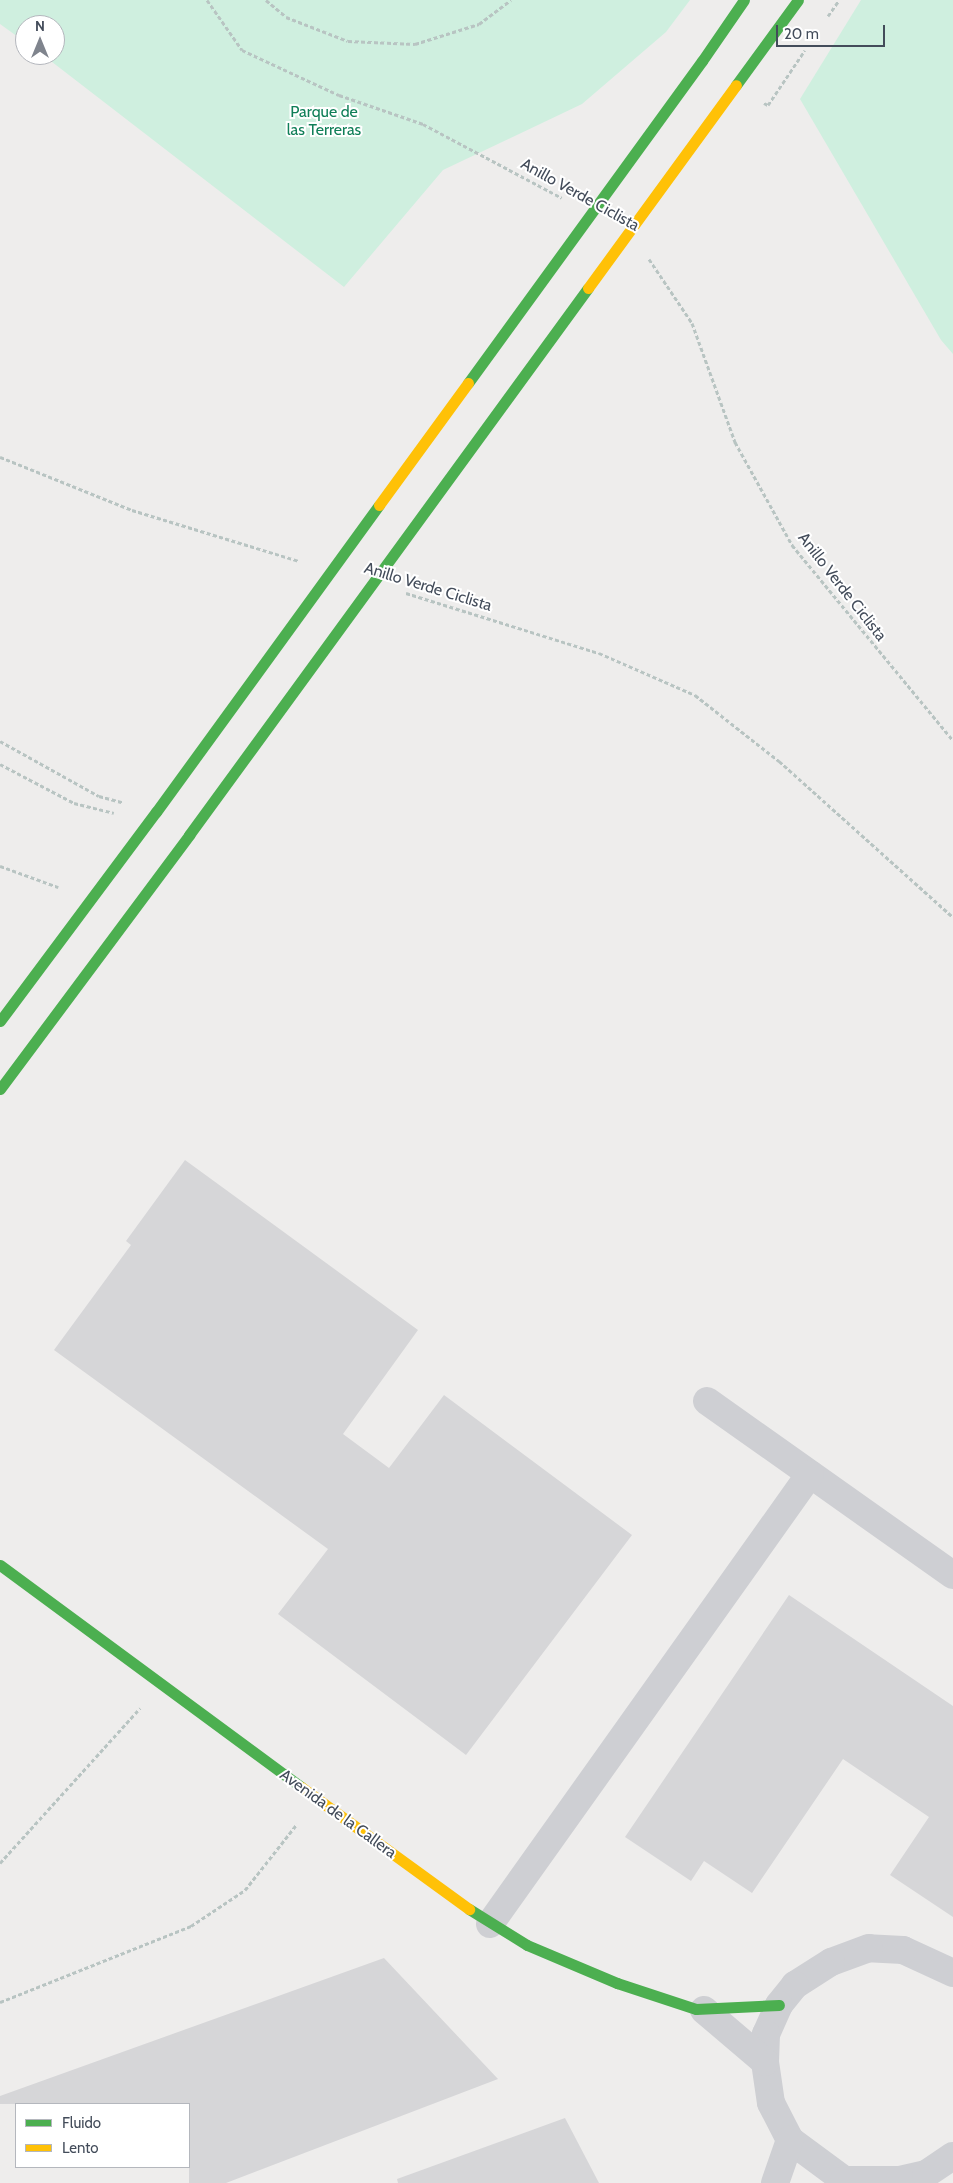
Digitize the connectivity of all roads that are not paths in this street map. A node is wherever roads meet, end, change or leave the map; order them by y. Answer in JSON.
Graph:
{"nodes":[{"id":1,"x":744,"y":0,"type":"edge"},
{"id":2,"x":798,"y":0,"type":"edge"},
{"id":3,"x":0,"y":1021,"type":"edge"},
{"id":4,"x":0,"y":1088,"type":"edge"},
{"id":5,"x":707,"y":1401,"type":"dead end"},
{"id":6,"x":810,"y":1474,"type":"junction"},
{"id":7,"x":0,"y":1565,"type":"edge"},
{"id":8,"x":953,"y":1575,"type":"edge"},
{"id":9,"x":490,"y":1924,"type":"junction"},
{"id":10,"x":953,"y":1973,"type":"edge"},
{"id":11,"x":779,"y":2005,"type":"junction"},
{"id":12,"x":704,"y":2010,"type":"junction"},
{"id":13,"x":764,"y":2062,"type":"junction"},
{"id":14,"x":790,"y":2140,"type":"junction"},
{"id":15,"x":953,"y":2156,"type":"edge"},
{"id":16,"x":845,"y":2182,"type":"edge"},
{"id":17,"x":899,"y":2182,"type":"edge"},
{"id":18,"x":774,"y":2183,"type":"edge"}],
"edges":[{"from":1,"to":3,"type":"main road","bridge":true},
{"from":2,"to":4,"type":"main road","bridge":true},
{"from":5,"to":6,"type":"street"},
{"from":6,"to":8,"type":"street"},
{"from":6,"to":9,"type":"street"},
{"from":7,"to":9,"type":"main road","name":"Avenida de la Callera"},
{"from":9,"to":12,"type":"main road","name":"Avenida de la Callera"},
{"from":10,"to":11,"type":"street"},
{"from":11,"to":12,"type":"main road","name":"Avenida de la Callera"},
{"from":11,"to":13,"type":"street"},
{"from":12,"to":13,"type":"street","name":"Avenida de la Callera"},
{"from":13,"to":14,"type":"street"},
{"from":14,"to":16,"type":"street"},
{"from":14,"to":18,"type":"street"},
{"from":15,"to":17,"type":"street"},
{"from":16,"to":17,"type":"street"}]}
